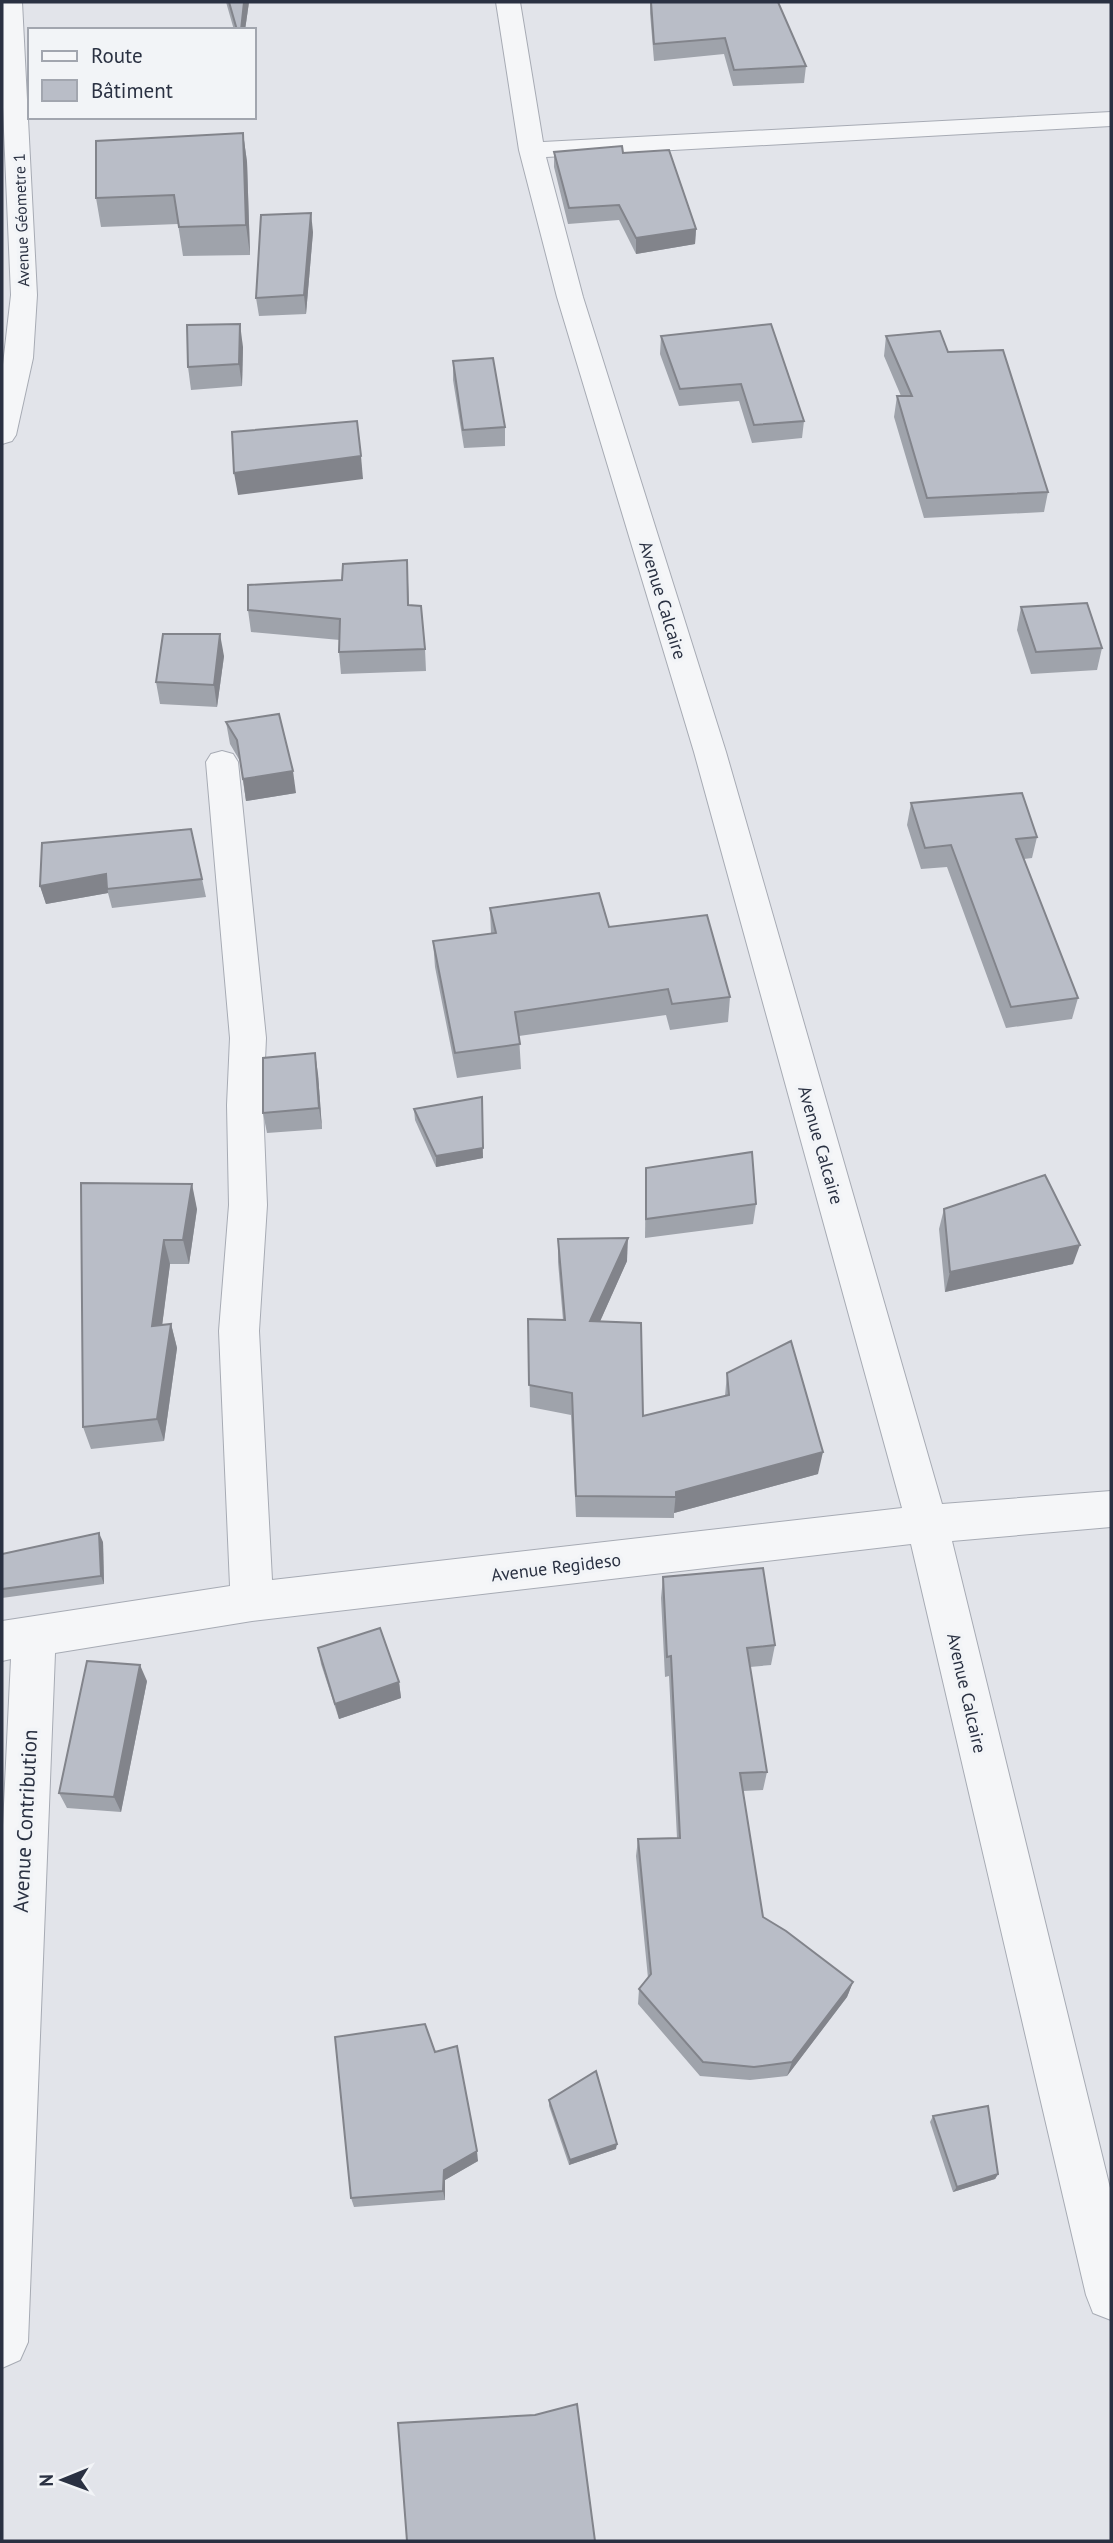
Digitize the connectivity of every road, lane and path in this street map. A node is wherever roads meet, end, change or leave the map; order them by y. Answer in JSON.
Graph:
{"nodes":[{"id":1,"x":10,"y":2,"type":"edge"},
{"id":2,"x":508,"y":2,"type":"edge"},
{"id":3,"x":1111,"y":119,"type":"edge"},
{"id":4,"x":532,"y":150,"type":"junction"},
{"id":5,"x":2,"y":435,"type":"edge"},
{"id":6,"x":222,"y":762,"type":"dead end"},
{"id":7,"x":1111,"y":1509,"type":"edge"},
{"id":8,"x":927,"y":1524,"type":"junction"},
{"id":9,"x":252,"y":1602,"type":"junction"},
{"id":10,"x":18,"y":1638,"type":"edge"},
{"id":11,"x":1111,"y":2295,"type":"edge"},
{"id":12,"x":2,"y":2342,"type":"edge"}],
"edges":[{"from":1,"to":5,"type":"street","name":"Avenue Géometre 1"},
{"from":2,"to":4,"type":"street","name":"Avenue Calcaire"},
{"from":3,"to":4,"type":"street"},
{"from":4,"to":8,"type":"street","name":"Avenue Calcaire"},
{"from":6,"to":9,"type":"street"},
{"from":7,"to":8,"type":"street","name":"Avenue Regideso"},
{"from":8,"to":9,"type":"street","name":"Avenue Regideso"},
{"from":8,"to":11,"type":"street","name":"Avenue Calcaire"},
{"from":9,"to":10,"type":"street","name":"Avenue Regideso"},
{"from":10,"to":12,"type":"street","name":"Avenue Contribution"}]}
